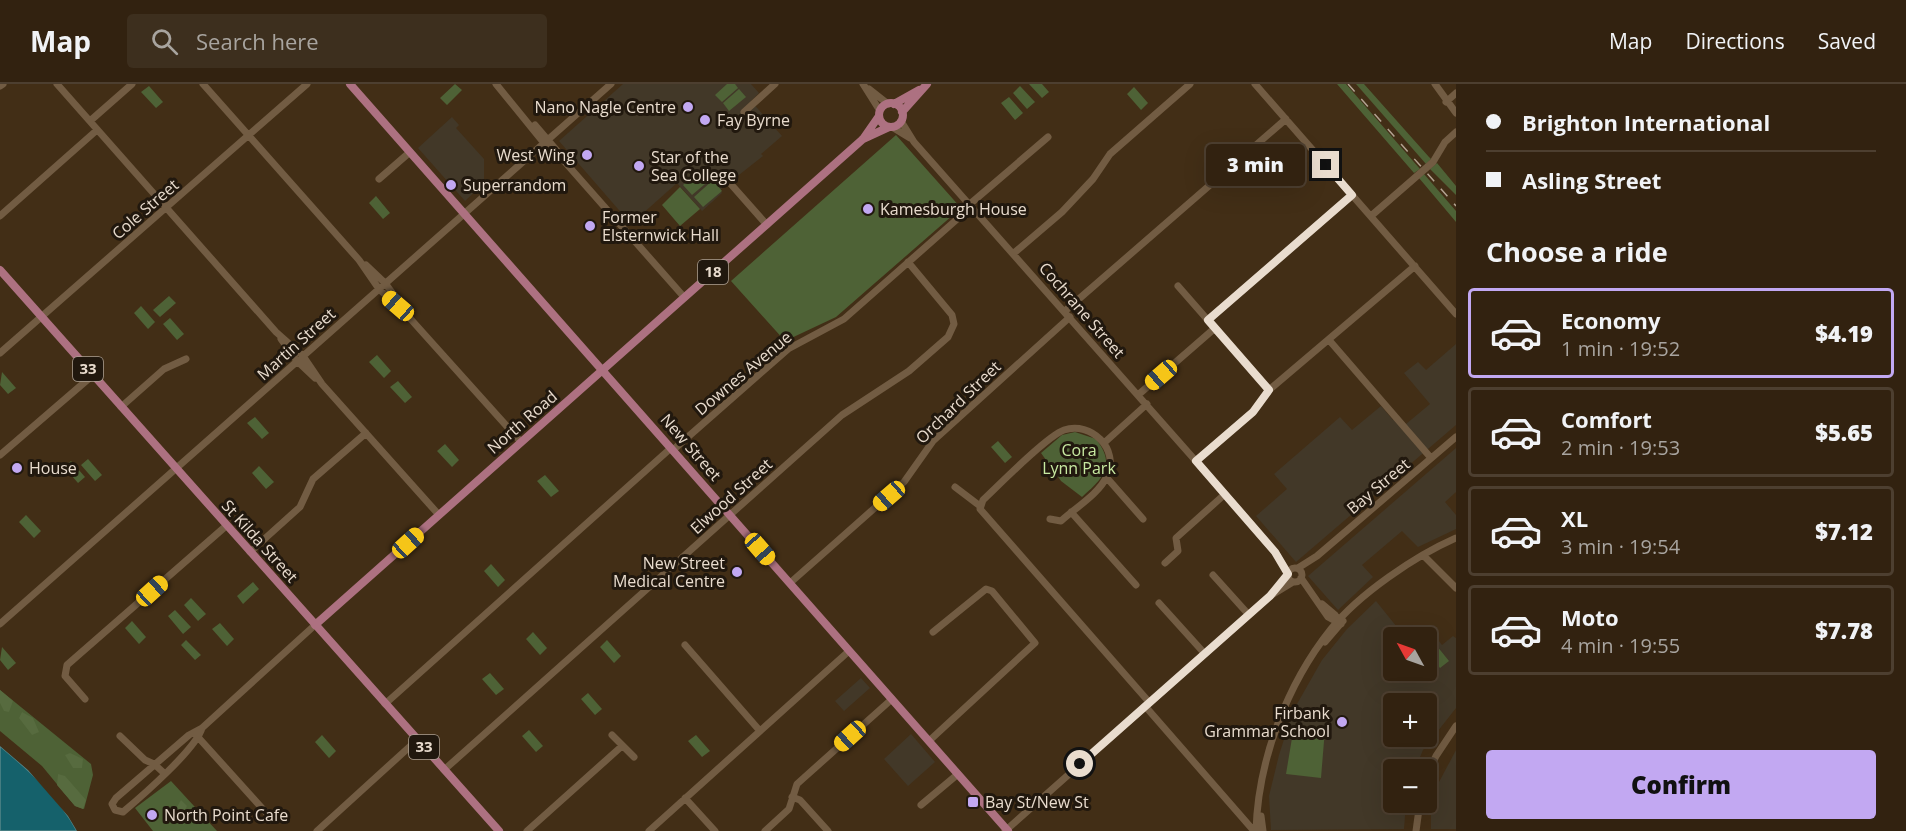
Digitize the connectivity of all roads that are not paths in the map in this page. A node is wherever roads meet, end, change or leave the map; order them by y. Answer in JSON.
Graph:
{"nodes":[{"id":1,"x":57,"y":84,"type":"edge"},
{"id":2,"x":132,"y":84,"type":"edge"},
{"id":3,"x":203,"y":84,"type":"edge"},
{"id":4,"x":307,"y":84,"type":"edge"},
{"id":5,"x":350,"y":84,"type":"edge"},
{"id":6,"x":496,"y":84,"type":"edge"},
{"id":7,"x":611,"y":84,"type":"edge"},
{"id":8,"x":775,"y":84,"type":"edge"},
{"id":9,"x":1190,"y":84,"type":"edge"},
{"id":10,"x":1255,"y":84,"type":"edge"},
{"id":11,"x":1435,"y":84,"type":"edge"},
{"id":12,"x":864,"y":85,"type":"edge"},
{"id":13,"x":926,"y":85,"type":"edge"},
{"id":14,"x":1456,"y":93,"type":"edge"},
{"id":15,"x":1446,"y":102,"type":"junction"},
{"id":16,"x":891,"y":104,"type":"junction"},
{"id":17,"x":744,"y":112,"type":"dead end"},
{"id":18,"x":1456,"y":113,"type":"edge"},
{"id":19,"x":879,"y":114,"type":"junction"},
{"id":20,"x":902,"y":116,"type":"junction"},
{"id":21,"x":1286,"y":119,"type":"junction"},
{"id":22,"x":90,"y":121,"type":"junction"},
{"id":23,"x":891,"y":127,"type":"junction"},
{"id":24,"x":97,"y":130,"type":"junction"},
{"id":25,"x":1456,"y":132,"type":"edge"},
{"id":26,"x":249,"y":135,"type":"junction"},
{"id":27,"x":1048,"y":137,"type":"dead end"},
{"id":28,"x":863,"y":139,"type":"junction"},
{"id":29,"x":547,"y":141,"type":"junction"},
{"id":30,"x":914,"y":142,"type":"junction"},
{"id":31,"x":410,"y":152,"type":"junction"},
{"id":32,"x":379,"y":179,"type":"dead end"},
{"id":33,"x":729,"y":182,"type":"dead end"},
{"id":34,"x":1352,"y":195,"type":"junction"},
{"id":35,"x":971,"y":205,"type":"junction"},
{"id":36,"x":166,"y":207,"type":"junction"},
{"id":37,"x":465,"y":213,"type":"junction"},
{"id":38,"x":0,"y":216,"type":"edge"},
{"id":39,"x":1371,"y":216,"type":"junction"},
{"id":40,"x":767,"y":225,"type":"junction"},
{"id":41,"x":1014,"y":254,"type":"junction"},
{"id":42,"x":908,"y":262,"type":"junction"},
{"id":43,"x":1415,"y":266,"type":"junction"},
{"id":44,"x":0,"y":270,"type":"edge"},
{"id":45,"x":382,"y":286,"type":"junction"},
{"id":46,"x":1178,"y":286,"type":"dead end"},
{"id":47,"x":684,"y":297,"type":"junction"},
{"id":48,"x":1068,"y":314,"type":"junction"},
{"id":49,"x":1456,"y":314,"type":"edge"},
{"id":50,"x":42,"y":317,"type":"junction"},
{"id":51,"x":1208,"y":320,"type":"junction"},
{"id":52,"x":1215,"y":328,"type":"junction"},
{"id":53,"x":1329,"y":340,"type":"junction"},
{"id":54,"x":0,"y":353,"type":"edge"},
{"id":55,"x":300,"y":358,"type":"junction"},
{"id":56,"x":186,"y":359,"type":"dead end"},
{"id":57,"x":603,"y":370,"type":"junction"},
{"id":58,"x":93,"y":375,"type":"junction"},
{"id":59,"x":1269,"y":390,"type":"junction"},
{"id":60,"x":1143,"y":400,"type":"junction"},
{"id":61,"x":121,"y":407,"type":"junction"},
{"id":62,"x":366,"y":433,"type":"junction"},
{"id":63,"x":1456,"y":437,"type":"edge"},
{"id":64,"x":1102,"y":441,"type":"junction"},
{"id":65,"x":521,"y":442,"type":"junction"},
{"id":66,"x":672,"y":449,"type":"junction"},
{"id":67,"x":0,"y":455,"type":"edge"},
{"id":68,"x":1431,"y":458,"type":"junction"},
{"id":69,"x":1196,"y":461,"type":"junction"},
{"id":70,"x":175,"y":468,"type":"junction"},
{"id":71,"x":1107,"y":478,"type":"junction"},
{"id":72,"x":955,"y":487,"type":"dead end"},
{"id":73,"x":1224,"y":494,"type":"junction"},
{"id":74,"x":980,"y":506,"type":"junction"},
{"id":75,"x":1071,"y":512,"type":"junction"},
{"id":76,"x":439,"y":515,"type":"junction"},
{"id":77,"x":730,"y":515,"type":"junction"},
{"id":78,"x":1050,"y":519,"type":"dead end"},
{"id":79,"x":1143,"y":519,"type":"dead end"},
{"id":80,"x":226,"y":526,"type":"junction"},
{"id":81,"x":1456,"y":538,"type":"edge"},
{"id":82,"x":250,"y":552,"type":"junction"},
{"id":83,"x":1275,"y":552,"type":"junction"},
{"id":84,"x":1423,"y":555,"type":"junction"},
{"id":85,"x":1166,"y":563,"type":"dead end"},
{"id":86,"x":1288,"y":574,"type":"junction"},
{"id":87,"x":1213,"y":575,"type":"dead end"},
{"id":88,"x":1298,"y":575,"type":"junction"},
{"id":89,"x":790,"y":583,"type":"junction"},
{"id":90,"x":1136,"y":585,"type":"dead end"},
{"id":91,"x":1456,"y":588,"type":"edge"},
{"id":92,"x":1270,"y":596,"type":"junction"},
{"id":93,"x":1160,"y":603,"type":"dead end"},
{"id":94,"x":1248,"y":615,"type":"junction"},
{"id":95,"x":1339,"y":622,"type":"junction"},
{"id":96,"x":0,"y":624,"type":"edge"},
{"id":97,"x":315,"y":625,"type":"junction"},
{"id":98,"x":933,"y":632,"type":"dead end"},
{"id":99,"x":685,"y":645,"type":"dead end"},
{"id":100,"x":849,"y":651,"type":"junction"},
{"id":101,"x":1205,"y":654,"type":"junction"},
{"id":102,"x":85,"y":699,"type":"dead end"},
{"id":103,"x":892,"y":699,"type":"junction"},
{"id":104,"x":385,"y":704,"type":"junction"},
{"id":105,"x":1147,"y":704,"type":"junction"},
{"id":106,"x":1456,"y":726,"type":"edge"},
{"id":107,"x":760,"y":731,"type":"junction"},
{"id":108,"x":197,"y":735,"type":"junction"},
{"id":109,"x":612,"y":735,"type":"dead end"},
{"id":110,"x":120,"y":736,"type":"dead end"},
{"id":111,"x":417,"y":740,"type":"junction"},
{"id":112,"x":929,"y":741,"type":"junction"},
{"id":113,"x":622,"y":746,"type":"junction"},
{"id":114,"x":634,"y":757,"type":"dead end"},
{"id":115,"x":1435,"y":759,"type":"edge"},
{"id":116,"x":154,"y":764,"type":"junction"},
{"id":117,"x":444,"y":770,"type":"junction"},
{"id":118,"x":164,"y":773,"type":"junction"},
{"id":119,"x":958,"y":774,"type":"junction"},
{"id":120,"x":792,"y":797,"type":"junction"},
{"id":121,"x":686,"y":798,"type":"junction"},
{"id":122,"x":921,"y":805,"type":"dead end"},
{"id":123,"x":1260,"y":807,"type":"junction"},
{"id":124,"x":1418,"y":813,"type":"edge"},
{"id":125,"x":270,"y":817,"type":"dead end"},
{"id":126,"x":493,"y":829,"type":"edge"},
{"id":127,"x":1007,"y":830,"type":"edge"},
{"id":128,"x":317,"y":831,"type":"edge"},
{"id":129,"x":527,"y":831,"type":"edge"},
{"id":130,"x":649,"y":831,"type":"edge"},
{"id":131,"x":715,"y":831,"type":"edge"},
{"id":132,"x":765,"y":831,"type":"edge"},
{"id":133,"x":828,"y":831,"type":"edge"},
{"id":134,"x":1255,"y":831,"type":"edge"},
{"id":135,"x":1263,"y":831,"type":"edge"},
{"id":136,"x":1416,"y":831,"type":"edge"}],
"edges":[{"from":1,"to":22,"type":"street"},
{"from":2,"to":22,"type":"street"},
{"from":3,"to":26,"type":"street"},
{"from":4,"to":26,"type":"street","name":"Cole Street"},
{"from":5,"to":31,"type":"main road","name":"New Street"},
{"from":6,"to":29,"type":"street"},
{"from":7,"to":29,"type":"street","name":"Martin Street"},
{"from":8,"to":17,"type":"street"},
{"from":9,"to":41,"type":"street"},
{"from":10,"to":21,"type":"street"},
{"from":11,"to":15,"type":"street"},
{"from":12,"to":16,"type":"street"},
{"from":12,"to":19,"type":"street"},
{"from":13,"to":16,"type":"main road","number":"18"},
{"from":13,"to":20,"type":"main road","number":"18"},
{"from":14,"to":15,"type":"street"},
{"from":15,"to":18,"type":"street"},
{"from":16,"to":19,"type":"main road","number":"18"},
{"from":16,"to":20,"type":"main road"},
{"from":19,"to":23,"type":"main road"},
{"from":19,"to":28,"type":"main road","name":"North Road","number":"18"},
{"from":20,"to":23,"type":"main road","number":"18"},
{"from":20,"to":30,"type":"street","name":"Cochrane Street"},
{"from":21,"to":34,"type":"street"},
{"from":21,"to":48,"type":"street","name":"Orchard Street"},
{"from":22,"to":24,"type":"street"},
{"from":23,"to":28,"type":"main road","name":"North Road","number":"18"},
{"from":23,"to":30,"type":"street","name":"Cochrane Street"},
{"from":24,"to":36,"type":"street"},
{"from":24,"to":38,"type":"street"},
{"from":25,"to":39,"type":"street"},
{"from":26,"to":36,"type":"street","name":"Cole Street"},
{"from":26,"to":45,"type":"street"},
{"from":27,"to":35,"type":"street","name":"Downes Avenue"},
{"from":28,"to":40,"type":"main road","name":"North Road","number":"18"},
{"from":29,"to":37,"type":"street","name":"Martin Street"},
{"from":29,"to":47,"type":"street"},
{"from":30,"to":35,"type":"street","name":"Cochrane Street"},
{"from":31,"to":32,"type":"street"},
{"from":31,"to":37,"type":"main road","name":"New Street"},
{"from":33,"to":40,"type":"street"},
{"from":34,"to":39,"type":"street"},
{"from":34,"to":51,"type":"street"},
{"from":35,"to":41,"type":"street","name":"Cochrane Street"},
{"from":35,"to":42,"type":"street","name":"Downes Avenue"},
{"from":36,"to":50,"type":"street","name":"Cole Street"},
{"from":36,"to":55,"type":"street"},
{"from":37,"to":45,"type":"street","name":"Martin Street"},
{"from":37,"to":57,"type":"main road","name":"New Street"},
{"from":39,"to":43,"type":"street"},
{"from":40,"to":47,"type":"main road","name":"North Road","number":"18"},
{"from":41,"to":48,"type":"street","name":"Cochrane Street"},
{"from":42,"to":66,"type":"street","name":"Downes Avenue"},
{"from":42,"to":77,"type":"street","name":"Elwood Street"},
{"from":43,"to":49,"type":"street"},
{"from":43,"to":53,"type":"street"},
{"from":44,"to":50,"type":"main road","name":"St Kilda Street","number":"33"},
{"from":45,"to":55,"type":"street","name":"Martin Street"},
{"from":45,"to":65,"type":"street"},
{"from":46,"to":51,"type":"street"},
{"from":47,"to":57,"type":"main road","name":"North Road","number":"18"},
{"from":48,"to":60,"type":"street","name":"Cochrane Street"},
{"from":48,"to":89,"type":"street","name":"Orchard Street"},
{"from":50,"to":54,"type":"street","name":"Cole Street"},
{"from":50,"to":58,"type":"main road","name":"St Kilda Street","number":"33"},
{"from":51,"to":52,"type":"street"},
{"from":52,"to":59,"type":"street"},
{"from":52,"to":60,"type":"street"},
{"from":53,"to":59,"type":"street"},
{"from":53,"to":68,"type":"street"},
{"from":55,"to":62,"type":"street"},
{"from":55,"to":70,"type":"street","name":"Martin Street"},
{"from":56,"to":61,"type":"street"},
{"from":57,"to":65,"type":"main road","name":"North Road","number":"18"},
{"from":57,"to":66,"type":"main road","name":"New Street"},
{"from":58,"to":61,"type":"main road","name":"St Kilda Street","number":"33"},
{"from":58,"to":67,"type":"street"},
{"from":59,"to":69,"type":"street"},
{"from":60,"to":64,"type":"street"},
{"from":60,"to":69,"type":"street","name":"Cochrane Street"},
{"from":61,"to":70,"type":"main road","name":"St Kilda Street","number":"33"},
{"from":62,"to":76,"type":"street"},
{"from":62,"to":82,"type":"street"},
{"from":63,"to":68,"type":"street","name":"Bay Street"},
{"from":64,"to":71,"type":"street"},
{"from":64,"to":74,"type":"street"},
{"from":65,"to":76,"type":"main road","name":"North Road","number":"18"},
{"from":66,"to":77,"type":"main road","name":"New Street"},
{"from":66,"to":104,"type":"street","name":"Downes Avenue"},
{"from":68,"to":88,"type":"street","name":"Bay Street"},
{"from":69,"to":73,"type":"street","name":"Cochrane Street"},
{"from":70,"to":80,"type":"main road","name":"St Kilda Street","number":"33"},
{"from":70,"to":96,"type":"street","name":"Martin Street"},
{"from":71,"to":75,"type":"street"},
{"from":71,"to":79,"type":"street"},
{"from":72,"to":74,"type":"street"},
{"from":73,"to":83,"type":"street","name":"Cochrane Street"},
{"from":73,"to":85,"type":"street"},
{"from":74,"to":105,"type":"street"},
{"from":75,"to":78,"type":"street"},
{"from":75,"to":90,"type":"street"},
{"from":76,"to":97,"type":"main road","name":"North Road","number":"18"},
{"from":77,"to":89,"type":"main road","name":"New Street"},
{"from":77,"to":117,"type":"street","name":"Elwood Street"},
{"from":80,"to":82,"type":"main road","name":"St Kilda Street","number":"33"},
{"from":80,"to":102,"type":"street"},
{"from":81,"to":84,"type":"street"},
{"from":82,"to":97,"type":"main road","name":"St Kilda Street","number":"33"},
{"from":83,"to":86,"type":"street","name":"Cochrane Street"},
{"from":83,"to":88,"type":"street","name":"Cochrane Street"},
{"from":84,"to":91,"type":"street"},
{"from":84,"to":95,"type":"street"},
{"from":86,"to":88,"type":"street","name":"Cochrane Street"},
{"from":86,"to":92,"type":"street","name":"Bay Street"},
{"from":87,"to":94,"type":"street"},
{"from":88,"to":92,"type":"street","name":"Bay Street"},
{"from":88,"to":95,"type":"street","name":"Cochrane Street"},
{"from":89,"to":100,"type":"main road","name":"New Street"},
{"from":92,"to":94,"type":"street","name":"Bay Street"},
{"from":93,"to":101,"type":"street"},
{"from":94,"to":101,"type":"street","name":"Bay Street"},
{"from":95,"to":123,"type":"street"},
{"from":97,"to":104,"type":"main road","name":"St Kilda Street","number":"33"},
{"from":97,"to":108,"type":"street","name":"North Road"},
{"from":98,"to":112,"type":"street"},
{"from":99,"to":107,"type":"street"},
{"from":100,"to":103,"type":"main road","name":"New Street"},
{"from":100,"to":107,"type":"street"},
{"from":101,"to":105,"type":"street","name":"Bay Street"},
{"from":103,"to":112,"type":"main road","name":"New Street"},
{"from":103,"to":120,"type":"street"},
{"from":104,"to":111,"type":"main road","name":"St Kilda Street","number":"33"},
{"from":105,"to":127,"type":"street","name":"Bay Street"},
{"from":105,"to":134,"type":"street"},
{"from":106,"to":115,"type":"street"},
{"from":107,"to":121,"type":"street"},
{"from":108,"to":116,"type":"street","name":"North Road"},
{"from":108,"to":118,"type":"street","name":"North Road"},
{"from":108,"to":125,"type":"street"},
{"from":109,"to":113,"type":"street"},
{"from":110,"to":116,"type":"street"},
{"from":111,"to":117,"type":"main road","name":"St Kilda Street","number":"33"},
{"from":111,"to":128,"type":"street"},
{"from":112,"to":119,"type":"main road","name":"New Street"},
{"from":113,"to":114,"type":"street"},
{"from":113,"to":129,"type":"street"},
{"from":116,"to":118,"type":"street"},
{"from":116,"to":118,"type":"street","name":"North Road"},
{"from":117,"to":126,"type":"main road","name":"St Kilda Street","number":"33"},
{"from":119,"to":122,"type":"street"},
{"from":119,"to":127,"type":"main road","name":"New Street"},
{"from":120,"to":132,"type":"street"},
{"from":120,"to":133,"type":"street"},
{"from":121,"to":130,"type":"street"},
{"from":121,"to":131,"type":"street"},
{"from":123,"to":134,"type":"street"},
{"from":123,"to":135,"type":"street"},
{"from":124,"to":136,"type":"street"}]}
